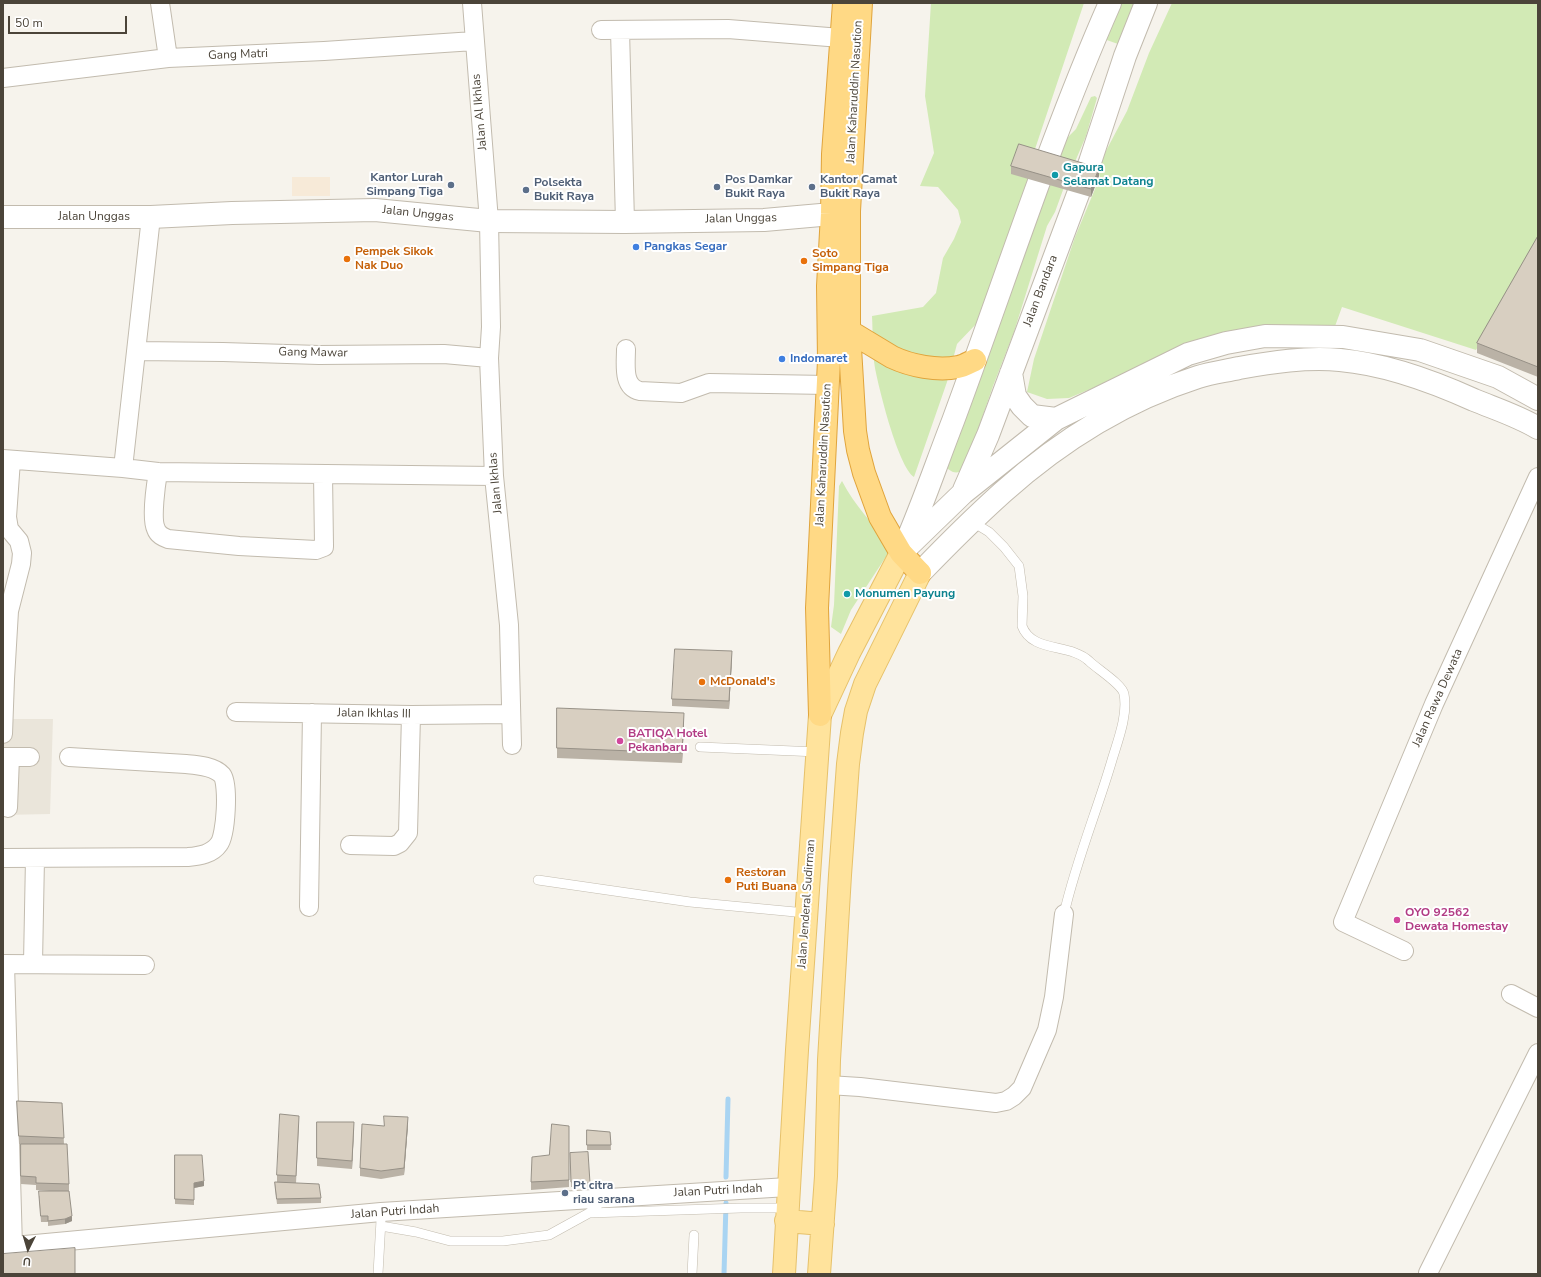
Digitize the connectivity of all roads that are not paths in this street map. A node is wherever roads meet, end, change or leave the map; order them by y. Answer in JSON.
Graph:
{"nodes":[{"id":1,"x":160,"y":3,"type":"edge"},
{"id":2,"x":472,"y":3,"type":"edge"},
{"id":3,"x":844,"y":3,"type":"edge"},
{"id":4,"x":861,"y":3,"type":"edge"},
{"id":5,"x":1110,"y":3,"type":"edge"},
{"id":6,"x":1146,"y":3,"type":"edge"},
{"id":7,"x":601,"y":30,"type":"dead end"},
{"id":8,"x":620,"y":30,"type":"junction"},
{"id":9,"x":840,"y":38,"type":"junction"},
{"id":10,"x":474,"y":41,"type":"junction"},
{"id":11,"x":1091,"y":46,"type":"junction"},
{"id":12,"x":1125,"y":56,"type":"junction"},
{"id":13,"x":168,"y":58,"type":"junction"},
{"id":14,"x":3,"y":78,"type":"edge"},
{"id":15,"x":842,"y":154,"type":"junction"},
{"id":16,"x":832,"y":214,"type":"junction"},
{"id":17,"x":3,"y":217,"type":"edge"},
{"id":18,"x":151,"y":217,"type":"junction"},
{"id":19,"x":489,"y":221,"type":"junction"},
{"id":20,"x":624,"y":222,"type":"junction"},
{"id":21,"x":849,"y":331,"type":"junction"},
{"id":22,"x":626,"y":349,"type":"dead end"},
{"id":23,"x":137,"y":351,"type":"junction"},
{"id":24,"x":489,"y":358,"type":"junction"},
{"id":25,"x":975,"y":360,"type":"junction"},
{"id":26,"x":1011,"y":373,"type":"junction"},
{"id":27,"x":828,"y":385,"type":"junction"},
{"id":28,"x":1538,"y":400,"type":"edge"},
{"id":29,"x":1056,"y":419,"type":"junction"},
{"id":30,"x":1538,"y":428,"type":"edge"},
{"id":31,"x":7,"y":460,"type":"edge"},
{"id":32,"x":123,"y":468,"type":"junction"},
{"id":33,"x":158,"y":472,"type":"junction"},
{"id":34,"x":323,"y":474,"type":"junction"},
{"id":35,"x":494,"y":476,"type":"junction"},
{"id":36,"x":1538,"y":477,"type":"edge"},
{"id":37,"x":963,"y":493,"type":"junction"},
{"id":38,"x":971,"y":521,"type":"junction"},
{"id":39,"x":901,"y":553,"type":"junction"},
{"id":40,"x":920,"y":573,"type":"junction"},
{"id":41,"x":236,"y":712,"type":"dead end"},
{"id":42,"x":312,"y":713,"type":"junction"},
{"id":43,"x":511,"y":714,"type":"junction"},
{"id":44,"x":411,"y":715,"type":"junction"},
{"id":45,"x":820,"y":715,"type":"junction"},
{"id":46,"x":3,"y":734,"type":"edge"},
{"id":47,"x":512,"y":745,"type":"dead end"},
{"id":48,"x":700,"y":747,"type":"dead end"},
{"id":49,"x":818,"y":752,"type":"junction"},
{"id":50,"x":7,"y":757,"type":"edge"},
{"id":51,"x":30,"y":757,"type":"dead end"},
{"id":52,"x":69,"y":757,"type":"dead end"},
{"id":53,"x":8,"y":808,"type":"dead end"},
{"id":54,"x":350,"y":845,"type":"dead end"},
{"id":55,"x":3,"y":858,"type":"edge"},
{"id":56,"x":35,"y":858,"type":"junction"},
{"id":57,"x":538,"y":880,"type":"dead end"},
{"id":58,"x":309,"y":907,"type":"dead end"},
{"id":59,"x":806,"y":913,"type":"junction"},
{"id":60,"x":1064,"y":914,"type":"joint"},
{"id":61,"x":1404,"y":950,"type":"dead end"},
{"id":62,"x":33,"y":963,"type":"junction"},
{"id":63,"x":4,"y":964,"type":"edge"},
{"id":64,"x":145,"y":965,"type":"dead end"},
{"id":65,"x":1511,"y":994,"type":"dead end"},
{"id":66,"x":1538,"y":1008,"type":"edge"},
{"id":67,"x":1538,"y":1053,"type":"edge"},
{"id":68,"x":828,"y":1085,"type":"junction"},
{"id":69,"x":788,"y":1187,"type":"junction"},
{"id":70,"x":605,"y":1198,"type":"junction"},
{"id":71,"x":588,"y":1213,"type":"junction"},
{"id":72,"x":786,"y":1215,"type":"junction"},
{"id":73,"x":381,"y":1219,"type":"junction"},
{"id":74,"x":823,"y":1224,"type":"junction"},
{"id":75,"x":694,"y":1235,"type":"dead end"},
{"id":76,"x":8,"y":1247,"type":"edge"},
{"id":77,"x":1428,"y":1273,"type":"dead end"},
{"id":78,"x":378,"y":1274,"type":"edge"},
{"id":79,"x":692,"y":1274,"type":"edge"},
{"id":80,"x":784,"y":1274,"type":"edge"},
{"id":81,"x":819,"y":1274,"type":"edge"}],
"edges":[{"from":1,"to":13,"type":"street"},
{"from":2,"to":10,"type":"street","name":"Jalan Al Ikhlas"},
{"from":3,"to":9,"type":"highway","name":"Jalan Kaharuddin Nasution"},
{"from":4,"to":15,"type":"highway","name":"Jalan Kaharuddin Nasution"},
{"from":5,"to":11,"type":"street"},
{"from":6,"to":12,"type":"street","name":"Jalan Bandara"},
{"from":7,"to":8,"type":"street"},
{"from":8,"to":9,"type":"street"},
{"from":8,"to":20,"type":"street"},
{"from":9,"to":15,"type":"highway","name":"Jalan Kaharuddin Nasution"},
{"from":10,"to":13,"type":"street","name":"Gang Matri"},
{"from":10,"to":19,"type":"street","name":"Jalan Al Ikhlas"},
{"from":11,"to":12,"type":"street"},
{"from":11,"to":25,"type":"street"},
{"from":12,"to":26,"type":"street","name":"Jalan Bandara"},
{"from":13,"to":14,"type":"street","name":"Gang Matri"},
{"from":15,"to":16,"type":"highway","name":"Jalan Kaharuddin Nasution"},
{"from":15,"to":21,"type":"highway","name":"Jalan Kaharuddin Nasution"},
{"from":16,"to":20,"type":"street","name":"Jalan Unggas"},
{"from":16,"to":27,"type":"highway","name":"Jalan Kaharuddin Nasution"},
{"from":17,"to":18,"type":"street","name":"Jalan Unggas"},
{"from":18,"to":19,"type":"street","name":"Jalan Unggas"},
{"from":18,"to":23,"type":"street"},
{"from":19,"to":20,"type":"street","name":"Jalan Unggas"},
{"from":19,"to":24,"type":"street","name":"Jalan Ikhlas"},
{"from":21,"to":25,"type":"highway"},
{"from":21,"to":39,"type":"highway","name":"Jalan Kaharuddin Nasution"},
{"from":22,"to":27,"type":"street"},
{"from":23,"to":24,"type":"street","name":"Gang Mawar"},
{"from":23,"to":32,"type":"street"},
{"from":24,"to":35,"type":"street","name":"Jalan Ikhlas"},
{"from":25,"to":39,"type":"street"},
{"from":26,"to":29,"type":"street"},
{"from":26,"to":37,"type":"street","name":"Jalan Bandara"},
{"from":27,"to":45,"type":"highway","name":"Jalan Kaharuddin Nasution"},
{"from":28,"to":29,"type":"street"},
{"from":29,"to":37,"type":"street"},
{"from":30,"to":38,"type":"street"},
{"from":31,"to":32,"type":"street"},
{"from":31,"to":46,"type":"street"},
{"from":32,"to":33,"type":"street"},
{"from":33,"to":34,"type":"street"},
{"from":33,"to":34,"type":"street"},
{"from":34,"to":35,"type":"street"},
{"from":35,"to":43,"type":"street","name":"Jalan Ikhlas"},
{"from":36,"to":61,"type":"street","name":"Jalan Rawa Dewata"},
{"from":37,"to":39,"type":"street"},
{"from":37,"to":40,"type":"street","name":"Jalan Bandara"},
{"from":38,"to":40,"type":"street"},
{"from":38,"to":60,"type":"lane"},
{"from":39,"to":40,"type":"highway","name":"Jalan Kaharuddin Nasution"},
{"from":39,"to":45,"type":"main road","name":"Jalan Jenderal Sudirman"},
{"from":40,"to":68,"type":"main road"},
{"from":41,"to":42,"type":"street","name":"Jalan Ikhlas III"},
{"from":42,"to":44,"type":"street","name":"Jalan Ikhlas III"},
{"from":42,"to":58,"type":"street"},
{"from":43,"to":44,"type":"street","name":"Jalan Ikhlas III"},
{"from":43,"to":47,"type":"street","name":"Jalan Ikhlas"},
{"from":44,"to":54,"type":"street"},
{"from":45,"to":49,"type":"main road","name":"Jalan Jenderal Sudirman"},
{"from":48,"to":49,"type":"lane"},
{"from":49,"to":59,"type":"main road","name":"Jalan Jenderal Sudirman"},
{"from":50,"to":51,"type":"street"},
{"from":50,"to":53,"type":"street"},
{"from":52,"to":56,"type":"street"},
{"from":55,"to":56,"type":"street"},
{"from":56,"to":62,"type":"street"},
{"from":57,"to":59,"type":"lane"},
{"from":59,"to":69,"type":"main road","name":"Jalan Jenderal Sudirman"},
{"from":60,"to":68,"type":"street"},
{"from":62,"to":63,"type":"street"},
{"from":62,"to":64,"type":"street"},
{"from":63,"to":76,"type":"street"},
{"from":65,"to":66,"type":"street"},
{"from":67,"to":77,"type":"street"},
{"from":68,"to":74,"type":"main road"},
{"from":69,"to":70,"type":"street","name":"Jalan Putri Indah"},
{"from":69,"to":72,"type":"main road","name":"Jalan Jenderal Sudirman"},
{"from":70,"to":71,"type":"lane"},
{"from":70,"to":73,"type":"street","name":"Jalan Putri Indah"},
{"from":71,"to":72,"type":"lane"},
{"from":71,"to":73,"type":"lane"},
{"from":72,"to":74,"type":"main road"},
{"from":72,"to":80,"type":"main road","name":"Jalan Jenderal Sudirman"},
{"from":73,"to":76,"type":"street","name":"Jalan Putri Indah"},
{"from":73,"to":78,"type":"lane"},
{"from":74,"to":81,"type":"main road"},
{"from":75,"to":79,"type":"lane"}]}
